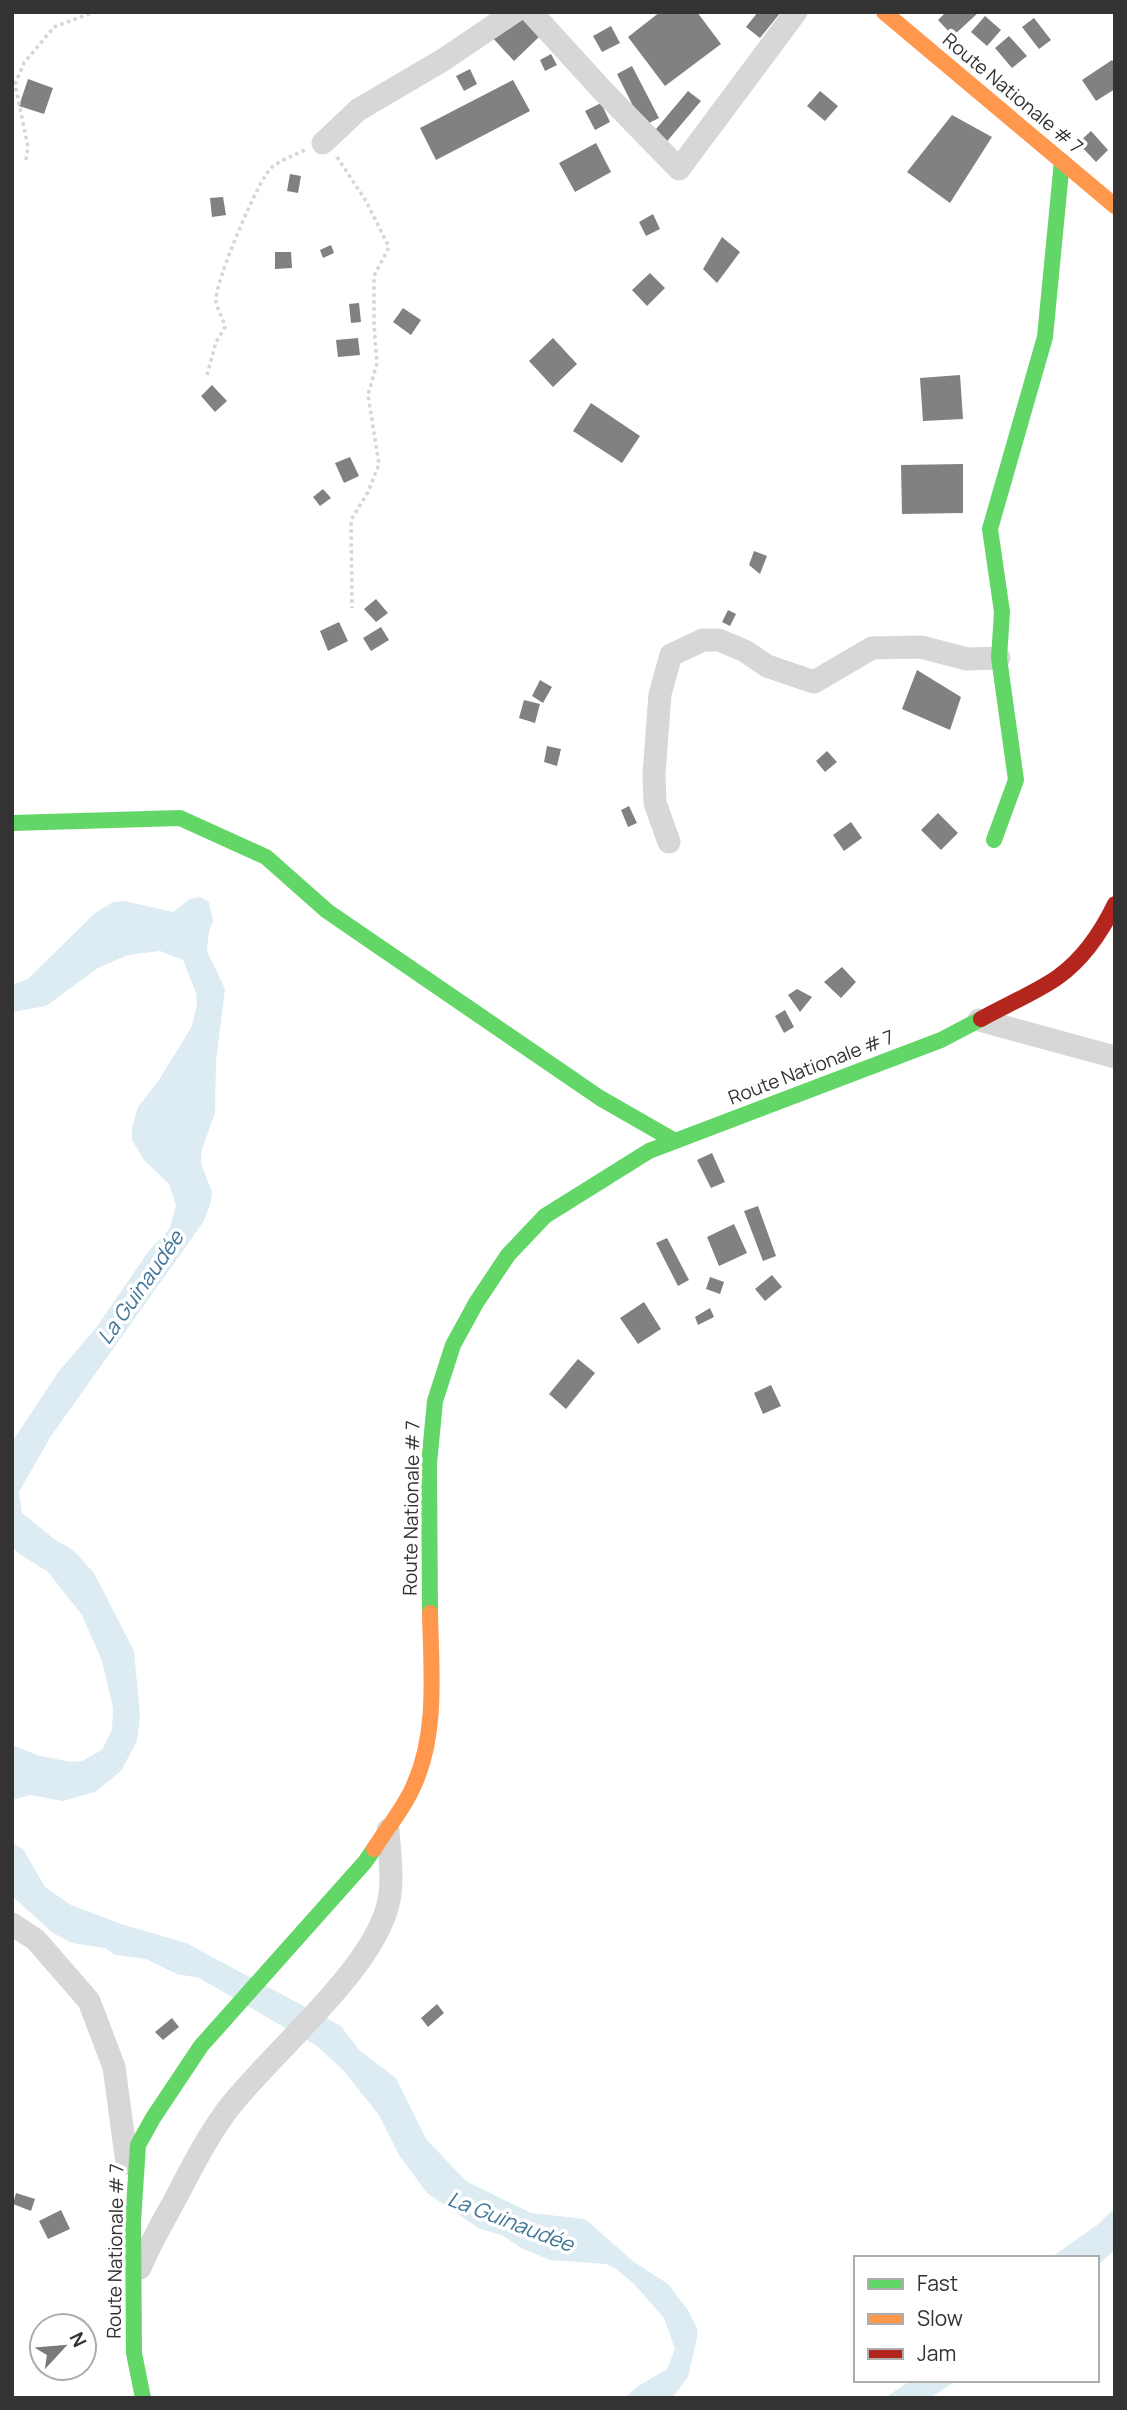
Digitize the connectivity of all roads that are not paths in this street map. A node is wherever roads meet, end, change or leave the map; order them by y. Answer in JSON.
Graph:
{"nodes":[{"id":1,"x":514,"y":12,"type":"edge"},
{"id":2,"x":531,"y":12,"type":"edge"},
{"id":3,"x":796,"y":12,"type":"edge"},
{"id":4,"x":884,"y":12,"type":"edge"},
{"id":5,"x":907,"y":20,"type":"edge"},
{"id":6,"x":323,"y":143,"type":"road end"},
{"id":7,"x":1062,"y":161,"type":"junction"},
{"id":8,"x":1115,"y":206,"type":"edge"},
{"id":9,"x":999,"y":658,"type":"junction"},
{"id":10,"x":12,"y":823,"type":"edge"},
{"id":11,"x":994,"y":840,"type":"dead end"},
{"id":12,"x":669,"y":842,"type":"dead end"},
{"id":13,"x":1115,"y":904,"type":"edge"},
{"id":14,"x":979,"y":1020,"type":"junction"},
{"id":15,"x":1115,"y":1057,"type":"edge"},
{"id":16,"x":675,"y":1141,"type":"junction"},
{"id":17,"x":388,"y":1826,"type":"junction"},
{"id":18,"x":12,"y":1924,"type":"edge"},
{"id":19,"x":134,"y":2209,"type":"junction"},
{"id":20,"x":132,"y":2284,"type":"junction"},
{"id":21,"x":143,"y":2398,"type":"edge"}],
"edges":[{"from":1,"to":6,"type":"street"},
{"from":2,"to":3,"type":"street"},
{"from":4,"to":5,"type":"main road","name":"Route Nationale # 7"},
{"from":5,"to":7,"type":"main road","name":"Route Nationale # 7"},
{"from":7,"to":8,"type":"main road","name":"Route Nationale # 7"},
{"from":7,"to":9,"type":"main road"},
{"from":9,"to":11,"type":"main road"},
{"from":9,"to":12,"type":"street"},
{"from":10,"to":16,"type":"main road"},
{"from":13,"to":14,"type":"main road","name":"Route Nationale # 7"},
{"from":14,"to":15,"type":"street"},
{"from":14,"to":16,"type":"main road","name":"Route Nationale # 7"},
{"from":16,"to":17,"type":"main road","name":"Route Nationale # 7"},
{"from":17,"to":19,"type":"main road","name":"Route Nationale # 7"},
{"from":17,"to":20,"type":"street"},
{"from":18,"to":19,"type":"street"},
{"from":19,"to":20,"type":"main road","name":"Route Nationale # 7"},
{"from":20,"to":21,"type":"main road","name":"Route Nationale # 7"}]}
